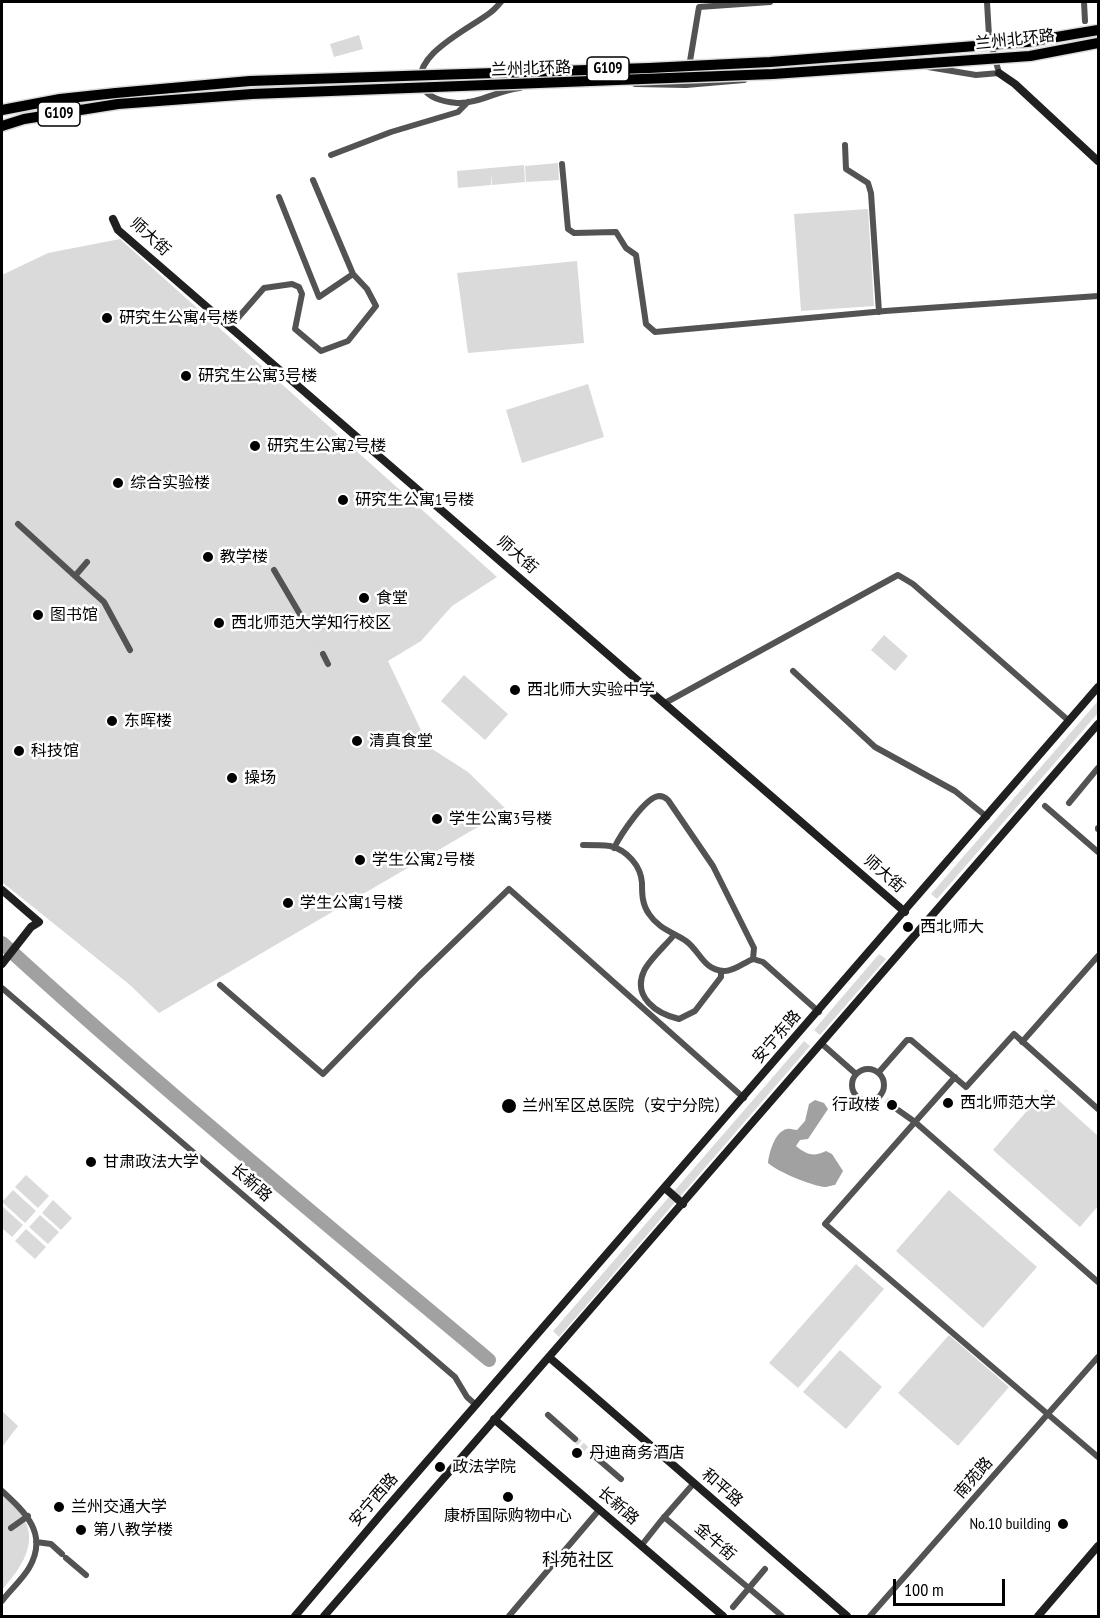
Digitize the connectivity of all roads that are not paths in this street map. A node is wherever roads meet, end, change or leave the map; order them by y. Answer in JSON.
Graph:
{"nodes":[{"id":1,"x":501,"y":2,"type":"edge"},
{"id":2,"x":770,"y":2,"type":"edge"},
{"id":3,"x":987,"y":2,"type":"edge"},
{"id":4,"x":1084,"y":2,"type":"edge"},
{"id":5,"x":1085,"y":21,"type":"dead end"},
{"id":6,"x":1098,"y":30,"type":"edge"},
{"id":7,"x":1098,"y":43,"type":"edge"},
{"id":8,"x":999,"y":73,"type":"junction"},
{"id":9,"x":686,"y":85,"type":"junction"},
{"id":10,"x":117,"y":99,"type":"junction"},
{"id":11,"x":468,"y":102,"type":"junction"},
{"id":12,"x":2,"y":110,"type":"edge"},
{"id":13,"x":2,"y":126,"type":"edge"},
{"id":14,"x":844,"y":145,"type":"dead end"},
{"id":15,"x":331,"y":155,"type":"dead end"},
{"id":16,"x":1098,"y":161,"type":"edge"},
{"id":17,"x":562,"y":164,"type":"dead end"},
{"id":18,"x":313,"y":180,"type":"dead end"},
{"id":19,"x":279,"y":197,"type":"dead end"},
{"id":20,"x":113,"y":219,"type":"dead end"},
{"id":21,"x":353,"y":274,"type":"junction"},
{"id":22,"x":1098,"y":296,"type":"edge"},
{"id":23,"x":879,"y":312,"type":"junction"},
{"id":24,"x":230,"y":327,"type":"junction"},
{"id":25,"x":18,"y":524,"type":"dead end"},
{"id":26,"x":87,"y":562,"type":"dead end"},
{"id":27,"x":274,"y":570,"type":"dead end"},
{"id":28,"x":75,"y":576,"type":"junction"},
{"id":29,"x":304,"y":621,"type":"tunnel mouth"},
{"id":30,"x":130,"y":650,"type":"dead end"},
{"id":31,"x":323,"y":654,"type":"tunnel mouth"},
{"id":32,"x":328,"y":664,"type":"dead end"},
{"id":33,"x":793,"y":671,"type":"dead end"},
{"id":34,"x":1098,"y":687,"type":"edge"},
{"id":35,"x":665,"y":703,"type":"junction"},
{"id":36,"x":1069,"y":721,"type":"junction"},
{"id":37,"x":1098,"y":724,"type":"edge"},
{"id":38,"x":1098,"y":768,"type":"edge"},
{"id":39,"x":1068,"y":803,"type":"dead end"},
{"id":40,"x":1045,"y":806,"type":"dead end"},
{"id":41,"x":987,"y":817,"type":"junction"},
{"id":42,"x":583,"y":845,"type":"dead end"},
{"id":43,"x":614,"y":848,"type":"junction"},
{"id":44,"x":1098,"y":852,"type":"edge"},
{"id":45,"x":2,"y":890,"type":"edge"},
{"id":46,"x":905,"y":912,"type":"junction"},
{"id":47,"x":674,"y":935,"type":"junction"},
{"id":48,"x":1098,"y":956,"type":"edge"},
{"id":49,"x":753,"y":959,"type":"junction"},
{"id":50,"x":4,"y":961,"type":"edge"},
{"id":51,"x":721,"y":972,"type":"junction"},
{"id":52,"x":220,"y":985,"type":"dead end"},
{"id":53,"x":2,"y":988,"type":"edge"},
{"id":54,"x":819,"y":1011,"type":"junction"},
{"id":55,"x":1022,"y":1041,"type":"junction"},
{"id":56,"x":822,"y":1044,"type":"junction"},
{"id":57,"x":879,"y":1072,"type":"junction"},
{"id":58,"x":856,"y":1074,"type":"junction"},
{"id":59,"x":955,"y":1077,"type":"junction"},
{"id":60,"x":744,"y":1098,"type":"junction"},
{"id":61,"x":1098,"y":1109,"type":"edge"},
{"id":62,"x":898,"y":1110,"type":"tunnel mouth"},
{"id":63,"x":915,"y":1122,"type":"junction"},
{"id":64,"x":664,"y":1188,"type":"junction"},
{"id":65,"x":683,"y":1204,"type":"junction"},
{"id":66,"x":1098,"y":1282,"type":"edge"},
{"id":67,"x":1098,"y":1357,"type":"edge"},
{"id":68,"x":550,"y":1358,"type":"junction"},
{"id":69,"x":476,"y":1405,"type":"junction"},
{"id":70,"x":1048,"y":1413,"type":"junction"},
{"id":71,"x":548,"y":1415,"type":"dead end"},
{"id":72,"x":494,"y":1419,"type":"junction"},
{"id":73,"x":575,"y":1439,"type":"tunnel mouth"},
{"id":74,"x":592,"y":1454,"type":"tunnel mouth"},
{"id":75,"x":1098,"y":1457,"type":"edge"},
{"id":76,"x":621,"y":1479,"type":"dead end"},
{"id":77,"x":694,"y":1484,"type":"junction"},
{"id":78,"x":2,"y":1491,"type":"edge"},
{"id":79,"x":599,"y":1510,"type":"junction"},
{"id":80,"x":28,"y":1516,"type":"junction"},
{"id":81,"x":664,"y":1516,"type":"junction"},
{"id":82,"x":11,"y":1528,"type":"dead end"},
{"id":83,"x":36,"y":1542,"type":"junction"},
{"id":84,"x":642,"y":1546,"type":"junction"},
{"id":85,"x":1098,"y":1546,"type":"edge"},
{"id":86,"x":765,"y":1569,"type":"dead end"},
{"id":87,"x":86,"y":1575,"type":"dead end"},
{"id":88,"x":748,"y":1588,"type":"junction"},
{"id":89,"x":2,"y":1600,"type":"edge"},
{"id":90,"x":733,"y":1607,"type":"dead end"},
{"id":91,"x":295,"y":1617,"type":"edge"},
{"id":92,"x":324,"y":1617,"type":"edge"},
{"id":93,"x":509,"y":1617,"type":"edge"},
{"id":94,"x":723,"y":1617,"type":"edge"},
{"id":95,"x":782,"y":1617,"type":"edge"},
{"id":96,"x":848,"y":1617,"type":"edge"},
{"id":97,"x":870,"y":1617,"type":"edge"},
{"id":98,"x":1038,"y":1617,"type":"edge"}],
"edges":[{"from":1,"to":11,"type":"street"},
{"from":2,"to":9,"type":"street"},
{"from":3,"to":8,"type":"street"},
{"from":4,"to":5,"type":"street"},
{"from":6,"to":10,"type":"highway","name":"兰州北环路","number":"G109","bridge":true},
{"from":7,"to":10,"type":"highway","name":"兰州北环路","number":"G109","bridge":true},
{"from":8,"to":9,"type":"street"},
{"from":8,"to":16,"type":"main road"},
{"from":9,"to":11,"type":"street"},
{"from":10,"to":12,"type":"highway","name":"兰州北环路","number":"G109"},
{"from":10,"to":13,"type":"highway","name":"兰州北环路","number":"G109"},
{"from":11,"to":15,"type":"street"},
{"from":14,"to":23,"type":"street"},
{"from":17,"to":23,"type":"street"},
{"from":18,"to":21,"type":"street"},
{"from":19,"to":21,"type":"street"},
{"from":20,"to":24,"type":"main road","name":"师大街"},
{"from":21,"to":24,"type":"street"},
{"from":22,"to":23,"type":"street"},
{"from":24,"to":35,"type":"main road","name":"师大街"},
{"from":25,"to":28,"type":"street"},
{"from":26,"to":28,"type":"street"},
{"from":27,"to":29,"type":"street"},
{"from":28,"to":30,"type":"street"},
{"from":31,"to":32,"type":"street"},
{"from":33,"to":41,"type":"street"},
{"from":34,"to":36,"type":"main road","name":"安宁东路"},
{"from":35,"to":36,"type":"street"},
{"from":35,"to":46,"type":"main road","name":"师大街"},
{"from":36,"to":41,"type":"main road","name":"安宁东路"},
{"from":37,"to":56,"type":"main road"},
{"from":38,"to":39,"type":"street"},
{"from":40,"to":44,"type":"street"},
{"from":41,"to":46,"type":"main road","name":"安宁东路"},
{"from":42,"to":43,"type":"street"},
{"from":43,"to":47,"type":"street"},
{"from":43,"to":49,"type":"street"},
{"from":45,"to":50,"type":"main road"},
{"from":46,"to":54,"type":"main road","name":"安宁东路"},
{"from":47,"to":51,"type":"street"},
{"from":47,"to":51,"type":"street"},
{"from":48,"to":55,"type":"street"},
{"from":49,"to":51,"type":"street"},
{"from":49,"to":54,"type":"street"},
{"from":52,"to":60,"type":"street"},
{"from":53,"to":69,"type":"street","name":"长新路"},
{"from":54,"to":60,"type":"main road","name":"安宁东路"},
{"from":55,"to":59,"type":"street"},
{"from":55,"to":61,"type":"street"},
{"from":56,"to":58,"type":"street"},
{"from":56,"to":65,"type":"main road"},
{"from":57,"to":58,"type":"street"},
{"from":57,"to":58,"type":"street"},
{"from":57,"to":59,"type":"street"},
{"from":59,"to":63,"type":"street"},
{"from":60,"to":64,"type":"main road","name":"安宁东路"},
{"from":62,"to":63,"type":"street"},
{"from":63,"to":66,"type":"street"},
{"from":63,"to":70,"type":"street"},
{"from":64,"to":65,"type":"main road"},
{"from":64,"to":69,"type":"main road","name":"安宁东路"},
{"from":65,"to":68,"type":"main road"},
{"from":67,"to":70,"type":"street","name":"南苑路"},
{"from":68,"to":72,"type":"main road"},
{"from":68,"to":77,"type":"main road","name":"和平路"},
{"from":69,"to":91,"type":"main road","name":"安宁西路"},
{"from":70,"to":75,"type":"street"},
{"from":70,"to":97,"type":"street","name":"南苑路"},
{"from":71,"to":73,"type":"street"},
{"from":72,"to":79,"type":"main road","name":"长新路"},
{"from":72,"to":92,"type":"main road"},
{"from":74,"to":76,"type":"street"},
{"from":77,"to":81,"type":"street"},
{"from":77,"to":96,"type":"main road","name":"和平路"},
{"from":78,"to":80,"type":"street"},
{"from":79,"to":84,"type":"main road","name":"长新路"},
{"from":79,"to":93,"type":"street"},
{"from":80,"to":82,"type":"street"},
{"from":80,"to":83,"type":"street"},
{"from":81,"to":84,"type":"street"},
{"from":81,"to":88,"type":"street","name":"金牛街"},
{"from":83,"to":87,"type":"street"},
{"from":83,"to":89,"type":"street"},
{"from":84,"to":94,"type":"main road","name":"长新路"},
{"from":85,"to":98,"type":"main road"},
{"from":86,"to":88,"type":"street"},
{"from":88,"to":90,"type":"street"},
{"from":88,"to":95,"type":"street","name":"金牛街"}]}
